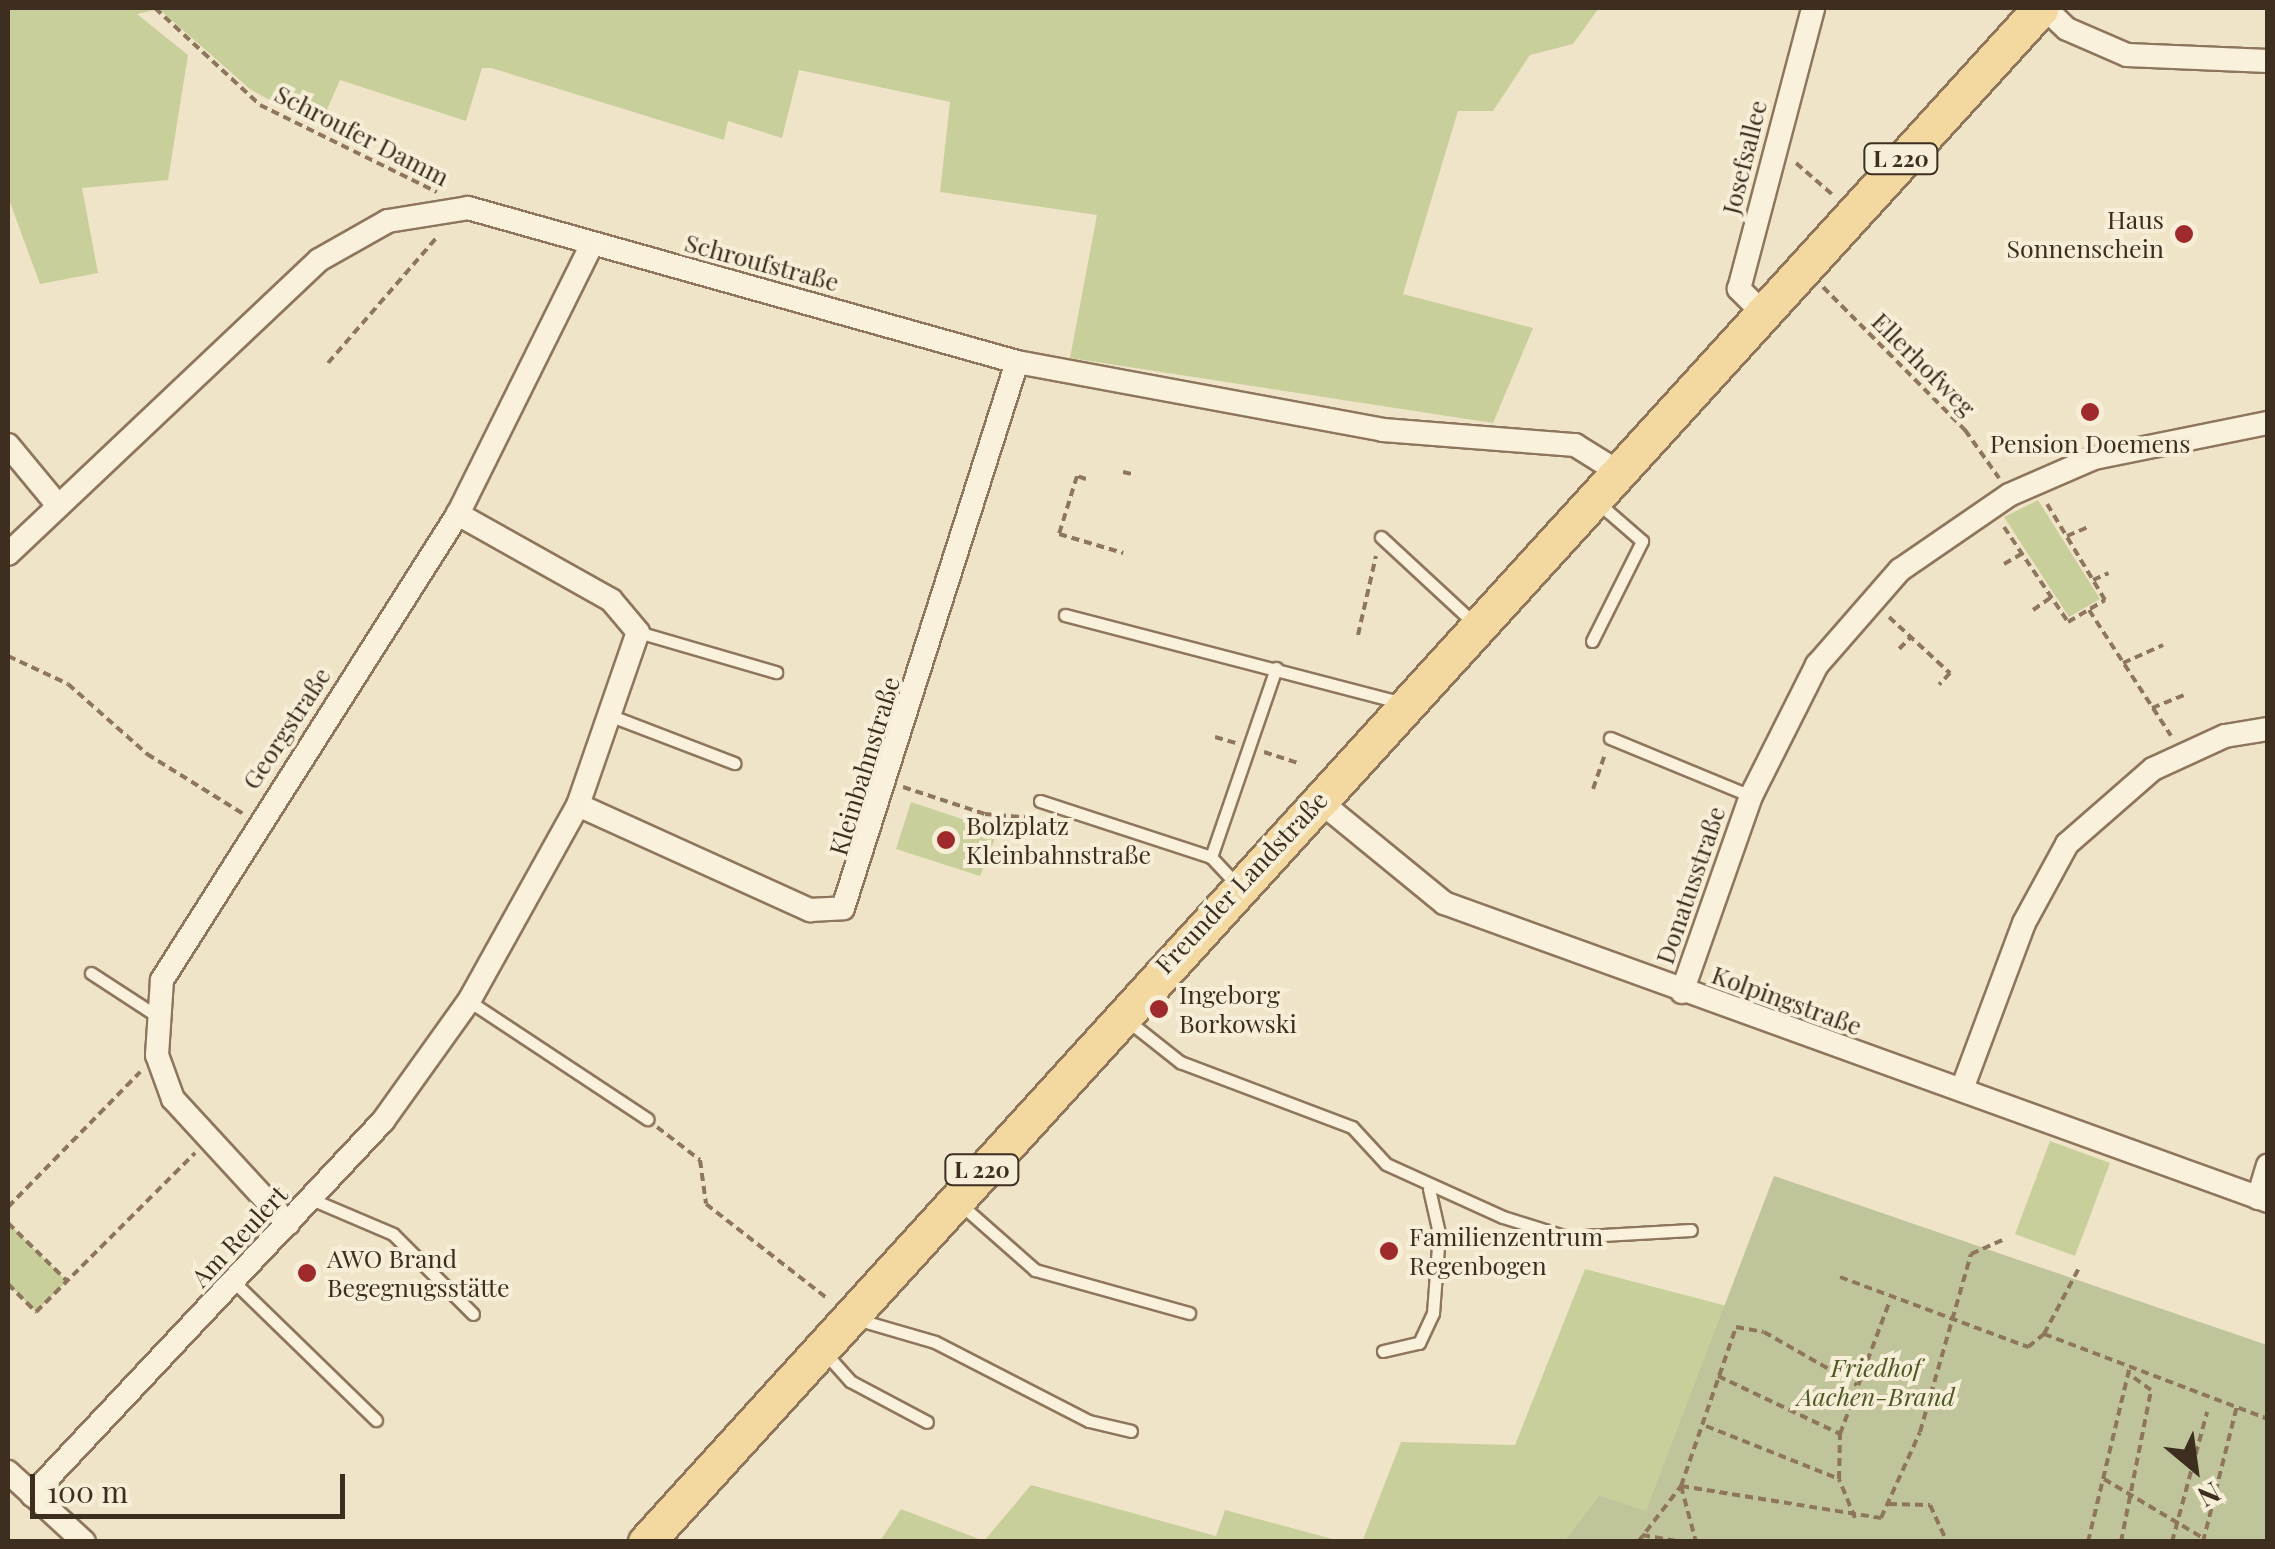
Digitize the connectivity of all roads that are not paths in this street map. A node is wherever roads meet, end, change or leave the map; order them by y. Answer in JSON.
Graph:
{"nodes":[{"id":1,"x":1813,"y":8,"type":"edge"},
{"id":2,"x":2043,"y":8,"type":"edge"},
{"id":3,"x":2268,"y":61,"type":"edge"},
{"id":4,"x":591,"y":246,"type":"junction"},
{"id":5,"x":1762,"y":312,"type":"junction"},
{"id":6,"x":1017,"y":362,"type":"junction"},
{"id":7,"x":2268,"y":424,"type":"edge"},
{"id":8,"x":8,"y":445,"type":"edge"},
{"id":9,"x":1617,"y":471,"type":"junction"},
{"id":10,"x":1593,"y":498,"type":"junction"},
{"id":11,"x":56,"y":503,"type":"junction"},
{"id":12,"x":458,"y":514,"type":"junction"},
{"id":13,"x":1381,"y":537,"type":"road end"},
{"id":14,"x":8,"y":554,"type":"edge"},
{"id":15,"x":1065,"y":614,"type":"dead end"},
{"id":16,"x":1476,"y":625,"type":"junction"},
{"id":17,"x":638,"y":632,"type":"junction"},
{"id":18,"x":1592,"y":641,"type":"dead end"},
{"id":19,"x":1276,"y":668,"type":"junction"},
{"id":20,"x":776,"y":672,"type":"dead end"},
{"id":21,"x":1404,"y":702,"type":"junction"},
{"id":22,"x":614,"y":718,"type":"junction"},
{"id":23,"x":2268,"y":730,"type":"edge"},
{"id":24,"x":1610,"y":738,"type":"road end"},
{"id":25,"x":734,"y":763,"type":"dead end"},
{"id":26,"x":1751,"y":796,"type":"junction"},
{"id":27,"x":1317,"y":799,"type":"junction"},
{"id":28,"x":1040,"y":801,"type":"road end"},
{"id":29,"x":578,"y":805,"type":"junction"},
{"id":30,"x":1210,"y":857,"type":"junction"},
{"id":31,"x":1236,"y":884,"type":"junction"},
{"id":32,"x":92,"y":972,"type":"dead end"},
{"id":33,"x":1682,"y":992,"type":"junction"},
{"id":34,"x":469,"y":1002,"type":"junction"},
{"id":35,"x":1120,"y":1015,"type":"junction"},
{"id":36,"x":157,"y":1016,"type":"junction"},
{"id":37,"x":1962,"y":1089,"type":"junction"},
{"id":38,"x":647,"y":1119,"type":"road end"},
{"id":39,"x":2268,"y":1165,"type":"edge"},
{"id":40,"x":1429,"y":1189,"type":"junction"},
{"id":41,"x":311,"y":1199,"type":"junction"},
{"id":42,"x":2263,"y":1199,"type":"edge"},
{"id":43,"x":956,"y":1201,"type":"junction"},
{"id":44,"x":288,"y":1224,"type":"junction"},
{"id":45,"x":1691,"y":1230,"type":"dead end"},
{"id":46,"x":234,"y":1282,"type":"junction"},
{"id":47,"x":1189,"y":1313,"type":"dead end"},
{"id":48,"x":473,"y":1314,"type":"dead end"},
{"id":49,"x":852,"y":1317,"type":"junction"},
{"id":50,"x":823,"y":1350,"type":"junction"},
{"id":51,"x":1382,"y":1351,"type":"dead end"},
{"id":52,"x":376,"y":1420,"type":"dead end"},
{"id":53,"x":928,"y":1422,"type":"dead end"},
{"id":54,"x":1130,"y":1431,"type":"dead end"},
{"id":55,"x":8,"y":1472,"type":"edge"},
{"id":56,"x":32,"y":1495,"type":"junction"},
{"id":57,"x":84,"y":1542,"type":"edge"},
{"id":58,"x":646,"y":1542,"type":"edge"}],
"edges":[{"from":1,"to":5,"type":"street","name":"Josefsallee"},
{"from":2,"to":3,"type":"street"},
{"from":2,"to":5,"type":"main road","name":"Freunder Landstraße","number":"L 220"},
{"from":4,"to":6,"type":"street","name":"Schroufstraße"},
{"from":4,"to":11,"type":"street","name":"Schroufstraße"},
{"from":4,"to":12,"type":"street","name":"Georgstraße"},
{"from":5,"to":9,"type":"main road","name":"Freunder Landstraße","number":"L 220"},
{"from":6,"to":9,"type":"street","name":"Schroufstraße"},
{"from":6,"to":29,"type":"street","name":"Kleinbahnstraße"},
{"from":7,"to":26,"type":"street","name":"Donatusstraße"},
{"from":8,"to":11,"type":"street"},
{"from":9,"to":10,"type":"main road","name":"Freunder Landstraße","number":"L 220"},
{"from":10,"to":16,"type":"main road","name":"Freunder Landstraße","number":"L 220"},
{"from":10,"to":18,"type":"lane"},
{"from":11,"to":14,"type":"street","name":"Schroufstraße"},
{"from":12,"to":17,"type":"street"},
{"from":12,"to":36,"type":"street","name":"Georgstraße"},
{"from":13,"to":16,"type":"lane"},
{"from":15,"to":19,"type":"lane"},
{"from":16,"to":21,"type":"main road","name":"Freunder Landstraße","number":"L 220"},
{"from":17,"to":20,"type":"lane"},
{"from":17,"to":22,"type":"street","name":"Am Reulert"},
{"from":19,"to":21,"type":"lane"},
{"from":19,"to":30,"type":"lane"},
{"from":21,"to":27,"type":"main road","name":"Freunder Landstraße","number":"L 220"},
{"from":22,"to":25,"type":"lane"},
{"from":22,"to":29,"type":"street","name":"Am Reulert"},
{"from":23,"to":37,"type":"street"},
{"from":24,"to":26,"type":"lane","name":"Donatusstraße"},
{"from":26,"to":33,"type":"street","name":"Donatusstraße"},
{"from":27,"to":31,"type":"main road","name":"Freunder Landstraße","number":"L 220"},
{"from":27,"to":33,"type":"street","name":"Kolpingstraße"},
{"from":28,"to":30,"type":"lane"},
{"from":29,"to":34,"type":"street","name":"Am Reulert"},
{"from":30,"to":31,"type":"lane"},
{"from":31,"to":35,"type":"main road","name":"Freunder Landstraße","number":"L 220"},
{"from":32,"to":36,"type":"lane"},
{"from":33,"to":37,"type":"street","name":"Kolpingstraße"},
{"from":34,"to":38,"type":"lane"},
{"from":34,"to":41,"type":"street","name":"Am Reulert"},
{"from":35,"to":40,"type":"lane"},
{"from":35,"to":43,"type":"main road","name":"Freunder Landstraße","number":"L 220"},
{"from":36,"to":44,"type":"street","name":"Georgstraße"},
{"from":37,"to":42,"type":"street","name":"Kolpingstraße"},
{"from":39,"to":42,"type":"street"},
{"from":40,"to":45,"type":"lane"},
{"from":40,"to":51,"type":"lane"},
{"from":41,"to":44,"type":"street","name":"Am Reulert"},
{"from":41,"to":48,"type":"lane"},
{"from":43,"to":47,"type":"lane"},
{"from":43,"to":49,"type":"main road","name":"Freunder Landstraße","number":"L 220"},
{"from":44,"to":46,"type":"street","name":"Am Reulert"},
{"from":46,"to":52,"type":"lane"},
{"from":46,"to":56,"type":"street","name":"Am Reulert"},
{"from":49,"to":50,"type":"main road","name":"Freunder Landstraße","number":"L 220"},
{"from":49,"to":54,"type":"lane"},
{"from":50,"to":53,"type":"lane"},
{"from":50,"to":58,"type":"main road","name":"Freunder Landstraße","number":"L 220"},
{"from":55,"to":56,"type":"street"},
{"from":56,"to":57,"type":"street"}]}
